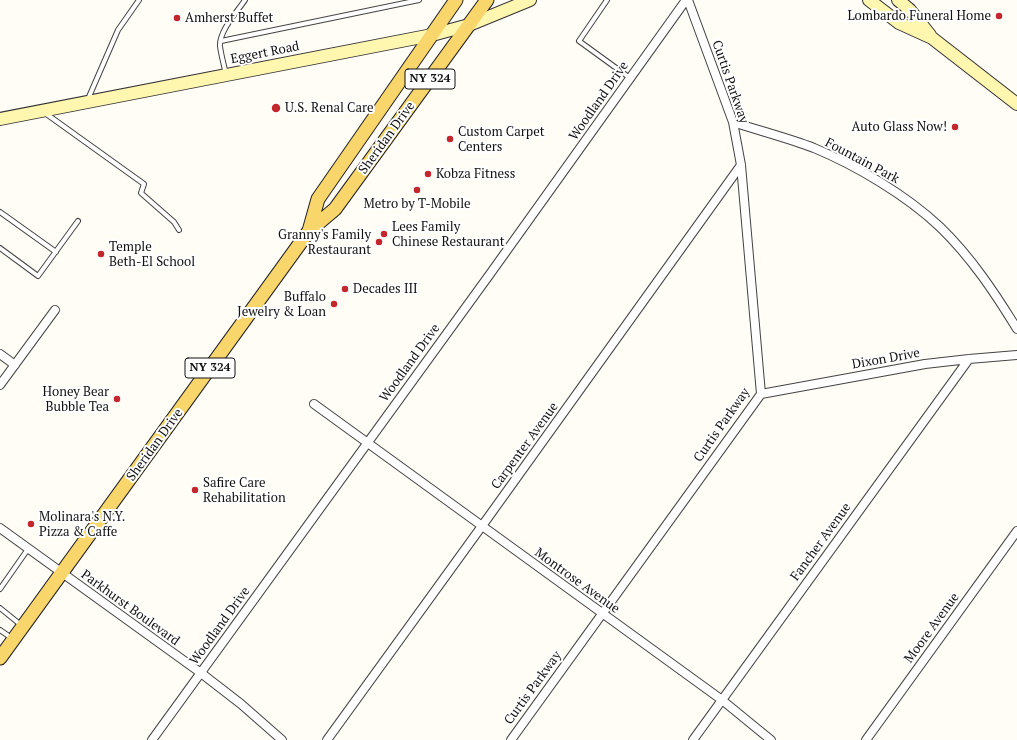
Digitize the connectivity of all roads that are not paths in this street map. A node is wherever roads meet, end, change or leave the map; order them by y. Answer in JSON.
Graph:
{"nodes":[{"id":1,"x":139,"y":0,"type":"edge"},
{"id":2,"x":245,"y":0,"type":"edge"},
{"id":3,"x":419,"y":0,"type":"edge"},
{"id":4,"x":456,"y":0,"type":"edge"},
{"id":5,"x":487,"y":0,"type":"edge"},
{"id":6,"x":530,"y":0,"type":"edge"},
{"id":7,"x":607,"y":0,"type":"edge"},
{"id":8,"x":687,"y":0,"type":"edge"},
{"id":9,"x":869,"y":0,"type":"edge"},
{"id":10,"x":898,"y":0,"type":"edge"},
{"id":11,"x":469,"y":25,"type":"junction"},
{"id":12,"x":432,"y":35,"type":"junction"},
{"id":13,"x":932,"y":38,"type":"junction"},
{"id":14,"x":221,"y":41,"type":"junction"},
{"id":15,"x":226,"y":74,"type":"junction"},
{"id":16,"x":630,"y":78,"type":"junction"},
{"id":17,"x":87,"y":102,"type":"junction"},
{"id":18,"x":1017,"y":104,"type":"edge"},
{"id":19,"x":41,"y":110,"type":"junction"},
{"id":20,"x":0,"y":119,"type":"edge"},
{"id":21,"x":733,"y":122,"type":"junction"},
{"id":22,"x":741,"y":165,"type":"junction"},
{"id":23,"x":0,"y":212,"type":"edge"},
{"id":24,"x":78,"y":221,"type":"dead end"},
{"id":25,"x":179,"y":230,"type":"dead end"},
{"id":26,"x":309,"y":231,"type":"junction"},
{"id":27,"x":0,"y":248,"type":"edge"},
{"id":28,"x":56,"y":252,"type":"junction"},
{"id":29,"x":55,"y":310,"type":"dead end"},
{"id":30,"x":1017,"y":329,"type":"edge"},
{"id":31,"x":0,"y":354,"type":"edge"},
{"id":32,"x":1017,"y":356,"type":"edge"},
{"id":33,"x":969,"y":359,"type":"junction"},
{"id":34,"x":15,"y":365,"type":"junction"},
{"id":35,"x":0,"y":385,"type":"edge"},
{"id":36,"x":760,"y":394,"type":"junction"},
{"id":37,"x":314,"y":404,"type":"dead end"},
{"id":38,"x":367,"y":443,"type":"junction"},
{"id":39,"x":482,"y":527,"type":"junction"},
{"id":40,"x":0,"y":528,"type":"edge"},
{"id":41,"x":1017,"y":531,"type":"edge"},
{"id":42,"x":28,"y":549,"type":"junction"},
{"id":43,"x":62,"y":573,"type":"junction"},
{"id":44,"x":0,"y":589,"type":"edge"},
{"id":45,"x":0,"y":608,"type":"edge"},
{"id":46,"x":602,"y":614,"type":"junction"},
{"id":47,"x":23,"y":626,"type":"junction"},
{"id":48,"x":0,"y":630,"type":"edge"},
{"id":49,"x":14,"y":640,"type":"junction"},
{"id":50,"x":0,"y":658,"type":"edge"},
{"id":51,"x":201,"y":673,"type":"junction"},
{"id":52,"x":722,"y":700,"type":"junction"},
{"id":53,"x":152,"y":740,"type":"edge"},
{"id":54,"x":282,"y":740,"type":"edge"},
{"id":55,"x":327,"y":740,"type":"edge"},
{"id":56,"x":511,"y":740,"type":"edge"},
{"id":57,"x":693,"y":740,"type":"edge"},
{"id":58,"x":771,"y":740,"type":"edge"},
{"id":59,"x":866,"y":740,"type":"edge"}],
"edges":[{"from":1,"to":17,"type":"lane"},
{"from":2,"to":14,"type":"lane"},
{"from":3,"to":14,"type":"lane"},
{"from":4,"to":12,"type":"main road","name":"Sheridan Drive","number":"NY 324"},
{"from":5,"to":11,"type":"main road","name":"Sheridan Drive","number":"NY 324"},
{"from":6,"to":11,"type":"street","name":"Eggert Road"},
{"from":7,"to":16,"type":"lane"},
{"from":8,"to":16,"type":"street","name":"Woodland Drive"},
{"from":8,"to":21,"type":"street","name":"Curtis Parkway"},
{"from":9,"to":13,"type":"street"},
{"from":10,"to":13,"type":"street"},
{"from":11,"to":12,"type":"street","name":"Eggert Road"},
{"from":11,"to":26,"type":"main road","name":"Sheridan Drive","number":"NY 324"},
{"from":12,"to":15,"type":"street","name":"Eggert Road"},
{"from":12,"to":26,"type":"main road","name":"Sheridan Drive","number":"NY 324"},
{"from":13,"to":18,"type":"street"},
{"from":14,"to":15,"type":"lane"},
{"from":15,"to":17,"type":"street","name":"Eggert Road"},
{"from":16,"to":38,"type":"street","name":"Woodland Drive"},
{"from":17,"to":19,"type":"street","name":"Eggert Road"},
{"from":19,"to":20,"type":"street","name":"Eggert Road"},
{"from":19,"to":25,"type":"lane"},
{"from":21,"to":22,"type":"street","name":"Curtis Parkway"},
{"from":21,"to":30,"type":"street","name":"Fountain Park"},
{"from":22,"to":36,"type":"street","name":"Curtis Parkway"},
{"from":22,"to":39,"type":"street","name":"Carpenter Avenue"},
{"from":23,"to":28,"type":"lane"},
{"from":24,"to":28,"type":"lane"},
{"from":26,"to":43,"type":"main road","name":"Sheridan Drive","number":"NY 324"},
{"from":27,"to":28,"type":"lane"},
{"from":29,"to":34,"type":"street"},
{"from":31,"to":34,"type":"street"},
{"from":32,"to":33,"type":"street","name":"Dixon Drive"},
{"from":33,"to":36,"type":"street","name":"Dixon Drive"},
{"from":33,"to":52,"type":"street","name":"Fancher Avenue"},
{"from":34,"to":35,"type":"street"},
{"from":36,"to":46,"type":"street","name":"Curtis Parkway"},
{"from":37,"to":38,"type":"street","name":"Montrose Avenue"},
{"from":38,"to":39,"type":"street","name":"Montrose Avenue"},
{"from":38,"to":51,"type":"street","name":"Woodland Drive"},
{"from":39,"to":46,"type":"street","name":"Montrose Avenue"},
{"from":39,"to":55,"type":"street","name":"Carpenter Avenue"},
{"from":40,"to":42,"type":"street","name":"Parkhurst Boulevard"},
{"from":41,"to":59,"type":"street","name":"Moore Avenue"},
{"from":42,"to":43,"type":"street","name":"Parkhurst Boulevard"},
{"from":42,"to":44,"type":"lane"},
{"from":43,"to":47,"type":"main road","name":"Sheridan Drive","number":"NY 324"},
{"from":43,"to":51,"type":"street","name":"Parkhurst Boulevard"},
{"from":45,"to":47,"type":"lane"},
{"from":46,"to":52,"type":"street","name":"Montrose Avenue"},
{"from":46,"to":56,"type":"street","name":"Curtis Parkway"},
{"from":47,"to":49,"type":"main road","name":"Sheridan Drive","number":"NY 324"},
{"from":48,"to":49,"type":"lane"},
{"from":49,"to":50,"type":"main road","name":"Sheridan Drive","number":"NY 324"},
{"from":51,"to":53,"type":"street","name":"Woodland Drive"},
{"from":51,"to":54,"type":"street","name":"Parkhurst Boulevard"},
{"from":52,"to":57,"type":"street","name":"Fancher Avenue"},
{"from":52,"to":58,"type":"street","name":"Montrose Avenue"}]}
